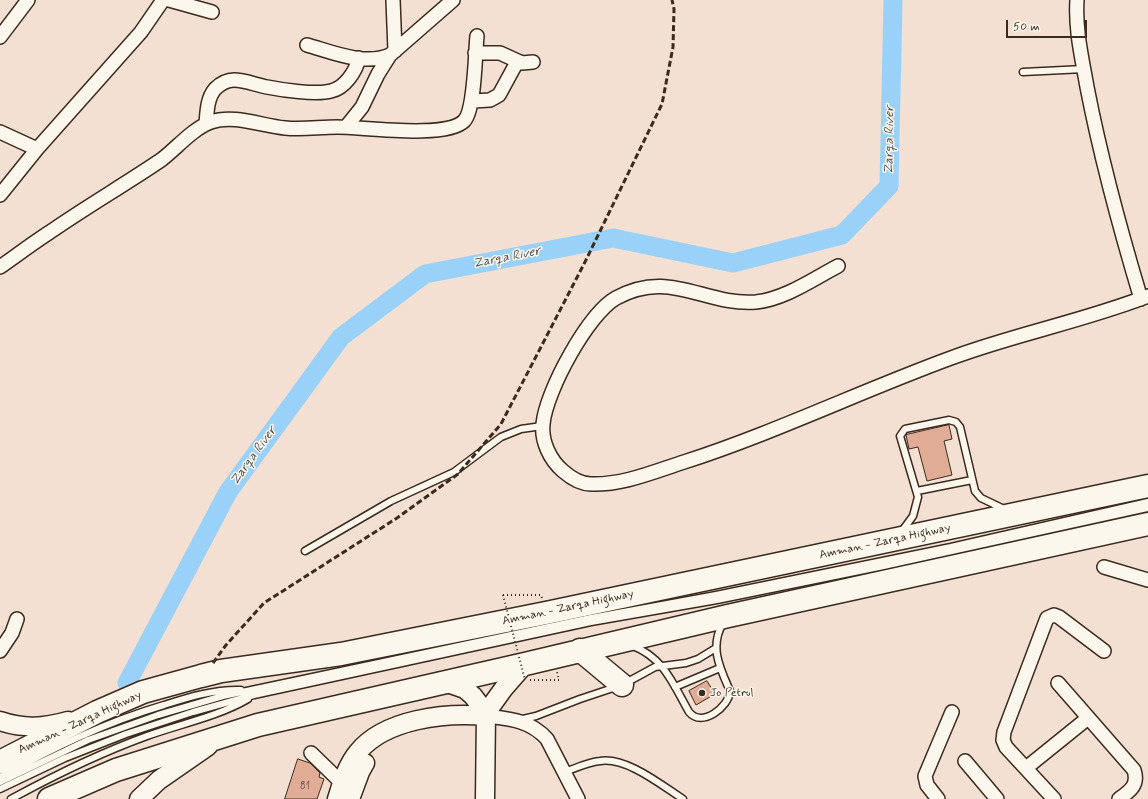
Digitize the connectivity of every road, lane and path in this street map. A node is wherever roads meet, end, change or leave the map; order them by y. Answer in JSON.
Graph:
{"nodes":[{"id":1,"x":28,"y":0,"type":"edge"},
{"id":2,"x":163,"y":0,"type":"edge"},
{"id":3,"x":169,"y":0,"type":"edge"},
{"id":4,"x":392,"y":0,"type":"edge"},
{"id":5,"x":452,"y":0,"type":"edge"},
{"id":6,"x":1077,"y":0,"type":"edge"},
{"id":7,"x":212,"y":12,"type":"dead end"},
{"id":8,"x":477,"y":36,"type":"dead end"},
{"id":9,"x":0,"y":37,"type":"edge"},
{"id":10,"x":306,"y":45,"type":"dead end"},
{"id":11,"x":393,"y":53,"type":"junction"},
{"id":12,"x":476,"y":53,"type":"junction"},
{"id":13,"x":359,"y":58,"type":"junction"},
{"id":14,"x":517,"y":62,"type":"junction"},
{"id":15,"x":533,"y":62,"type":"dead end"},
{"id":16,"x":1084,"y":69,"type":"junction"},
{"id":17,"x":1023,"y":72,"type":"dead end"},
{"id":18,"x":472,"y":101,"type":"junction"},
{"id":19,"x":206,"y":124,"type":"junction"},
{"id":20,"x":346,"y":128,"type":"junction"},
{"id":21,"x":0,"y":132,"type":"edge"},
{"id":22,"x":37,"y":149,"type":"junction"},
{"id":23,"x":0,"y":195,"type":"edge"},
{"id":24,"x":0,"y":266,"type":"edge"},
{"id":25,"x":838,"y":266,"type":"dead end"},
{"id":26,"x":1144,"y":297,"type":"edge"},
{"id":27,"x":542,"y":426,"type":"junction"},
{"id":28,"x":972,"y":480,"type":"junction"},
{"id":29,"x":1148,"y":486,"type":"edge"},
{"id":30,"x":917,"y":491,"type":"junction"},
{"id":31,"x":1148,"y":502,"type":"edge"},
{"id":32,"x":1148,"y":508,"type":"edge"},
{"id":33,"x":1014,"y":514,"type":"junction"},
{"id":34,"x":1148,"y":524,"type":"edge"},
{"id":35,"x":894,"y":540,"type":"junction"},
{"id":36,"x":305,"y":551,"type":"dead end"},
{"id":37,"x":1104,"y":567,"type":"dead end"},
{"id":38,"x":1148,"y":580,"type":"edge"},
{"id":39,"x":541,"y":595,"type":"dead end"},
{"id":40,"x":728,"y":616,"type":"junction"},
{"id":41,"x":17,"y":619,"type":"dead end"},
{"id":42,"x":622,"y":641,"type":"junction"},
{"id":43,"x":716,"y":648,"type":"junction"},
{"id":44,"x":580,"y":650,"type":"junction"},
{"id":45,"x":0,"y":651,"type":"edge"},
{"id":46,"x":1104,"y":651,"type":"dead end"},
{"id":47,"x":662,"y":665,"type":"junction"},
{"id":48,"x":720,"y":668,"type":"junction"},
{"id":49,"x":525,"y":672,"type":"junction"},
{"id":50,"x":559,"y":680,"type":"dead end"},
{"id":51,"x":445,"y":682,"type":"junction"},
{"id":52,"x":1058,"y":683,"type":"dead end"},
{"id":53,"x":622,"y":685,"type":"junction"},
{"id":54,"x":675,"y":688,"type":"junction"},
{"id":55,"x":253,"y":693,"type":"junction"},
{"id":56,"x":97,"y":712,"type":"junction"},
{"id":57,"x":952,"y":712,"type":"dead end"},
{"id":58,"x":481,"y":714,"type":"junction"},
{"id":59,"x":1088,"y":718,"type":"junction"},
{"id":60,"x":515,"y":720,"type":"junction"},
{"id":61,"x":0,"y":721,"type":"edge"},
{"id":62,"x":229,"y":733,"type":"junction"},
{"id":63,"x":311,"y":753,"type":"dead end"},
{"id":64,"x":965,"y":761,"type":"dead end"},
{"id":65,"x":0,"y":762,"type":"edge"},
{"id":66,"x":1026,"y":768,"type":"junction"},
{"id":67,"x":564,"y":772,"type":"junction"},
{"id":68,"x":0,"y":777,"type":"edge"},
{"id":69,"x":0,"y":782,"type":"edge"},
{"id":70,"x":80,"y":786,"type":"junction"},
{"id":71,"x":0,"y":789,"type":"edge"},
{"id":72,"x":345,"y":793,"type":"edge"},
{"id":73,"x":11,"y":799,"type":"edge"},
{"id":74,"x":49,"y":799,"type":"edge"},
{"id":75,"x":62,"y":799,"type":"edge"},
{"id":76,"x":139,"y":799,"type":"edge"},
{"id":77,"x":485,"y":799,"type":"edge"},
{"id":78,"x":578,"y":799,"type":"edge"},
{"id":79,"x":683,"y":799,"type":"edge"},
{"id":80,"x":938,"y":799,"type":"edge"},
{"id":81,"x":997,"y":799,"type":"edge"},
{"id":82,"x":1054,"y":799,"type":"edge"},
{"id":83,"x":1120,"y":799,"type":"edge"}],
"edges":[{"from":1,"to":9,"type":"street"},
{"from":2,"to":22,"type":"street"},
{"from":3,"to":7,"type":"street"},
{"from":4,"to":11,"type":"street"},
{"from":5,"to":11,"type":"street"},
{"from":6,"to":16,"type":"street"},
{"from":8,"to":12,"type":"street"},
{"from":10,"to":13,"type":"street"},
{"from":11,"to":13,"type":"street"},
{"from":11,"to":20,"type":"street"},
{"from":12,"to":14,"type":"street"},
{"from":12,"to":18,"type":"street"},
{"from":13,"to":19,"type":"street"},
{"from":14,"to":15,"type":"street"},
{"from":14,"to":18,"type":"street"},
{"from":16,"to":17,"type":"lane"},
{"from":16,"to":26,"type":"street"},
{"from":18,"to":20,"type":"street"},
{"from":19,"to":20,"type":"street"},
{"from":19,"to":24,"type":"street"},
{"from":21,"to":22,"type":"street"},
{"from":22,"to":23,"type":"street"},
{"from":25,"to":27,"type":"street"},
{"from":26,"to":27,"type":"street"},
{"from":27,"to":36,"type":"lane"},
{"from":28,"to":30,"type":"lane"},
{"from":28,"to":30,"type":"lane"},
{"from":28,"to":33,"type":"lane"},
{"from":29,"to":33,"type":"highway","name":"Amman - Zarqa Highway"},
{"from":30,"to":35,"type":"lane"},
{"from":31,"to":55,"type":"lane"},
{"from":32,"to":55,"type":"lane"},
{"from":33,"to":35,"type":"highway","name":"Amman - Zarqa Highway"},
{"from":34,"to":40,"type":"highway"},
{"from":35,"to":56,"type":"highway","name":"Amman - Zarqa Highway"},
{"from":37,"to":38,"type":"street"},
{"from":39,"to":49,"type":"path","bridge":true},
{"from":40,"to":42,"type":"highway"},
{"from":40,"to":43,"type":"lane"},
{"from":41,"to":45,"type":"street"},
{"from":42,"to":44,"type":"highway"},
{"from":42,"to":47,"type":"lane"},
{"from":43,"to":47,"type":"lane"},
{"from":43,"to":48,"type":"lane"},
{"from":44,"to":49,"type":"highway"},
{"from":44,"to":53,"type":"highway"},
{"from":46,"to":66,"type":"street"},
{"from":47,"to":53,"type":"lane"},
{"from":47,"to":54,"type":"lane"},
{"from":48,"to":54,"type":"lane"},
{"from":48,"to":54,"type":"lane"},
{"from":49,"to":50,"type":"path"},
{"from":49,"to":51,"type":"highway"},
{"from":49,"to":58,"type":"street"},
{"from":51,"to":58,"type":"street"},
{"from":51,"to":62,"type":"highway"},
{"from":52,"to":59,"type":"street"},
{"from":53,"to":60,"type":"lane"},
{"from":55,"to":68,"type":"lane"},
{"from":55,"to":69,"type":"lane"},
{"from":55,"to":71,"type":"lane"},
{"from":55,"to":73,"type":"lane"},
{"from":56,"to":61,"type":"street"},
{"from":56,"to":65,"type":"highway","name":"Amman - Zarqa Highway"},
{"from":57,"to":80,"type":"street"},
{"from":58,"to":60,"type":"street"},
{"from":58,"to":72,"type":"street"},
{"from":58,"to":77,"type":"street"},
{"from":59,"to":66,"type":"street"},
{"from":59,"to":83,"type":"street"},
{"from":60,"to":67,"type":"street"},
{"from":62,"to":70,"type":"highway"},
{"from":62,"to":76,"type":"street"},
{"from":63,"to":72,"type":"street"},
{"from":64,"to":81,"type":"street"},
{"from":66,"to":82,"type":"street"},
{"from":67,"to":78,"type":"street"},
{"from":67,"to":79,"type":"lane"},
{"from":70,"to":74,"type":"highway"},
{"from":70,"to":75,"type":"highway"}]}
